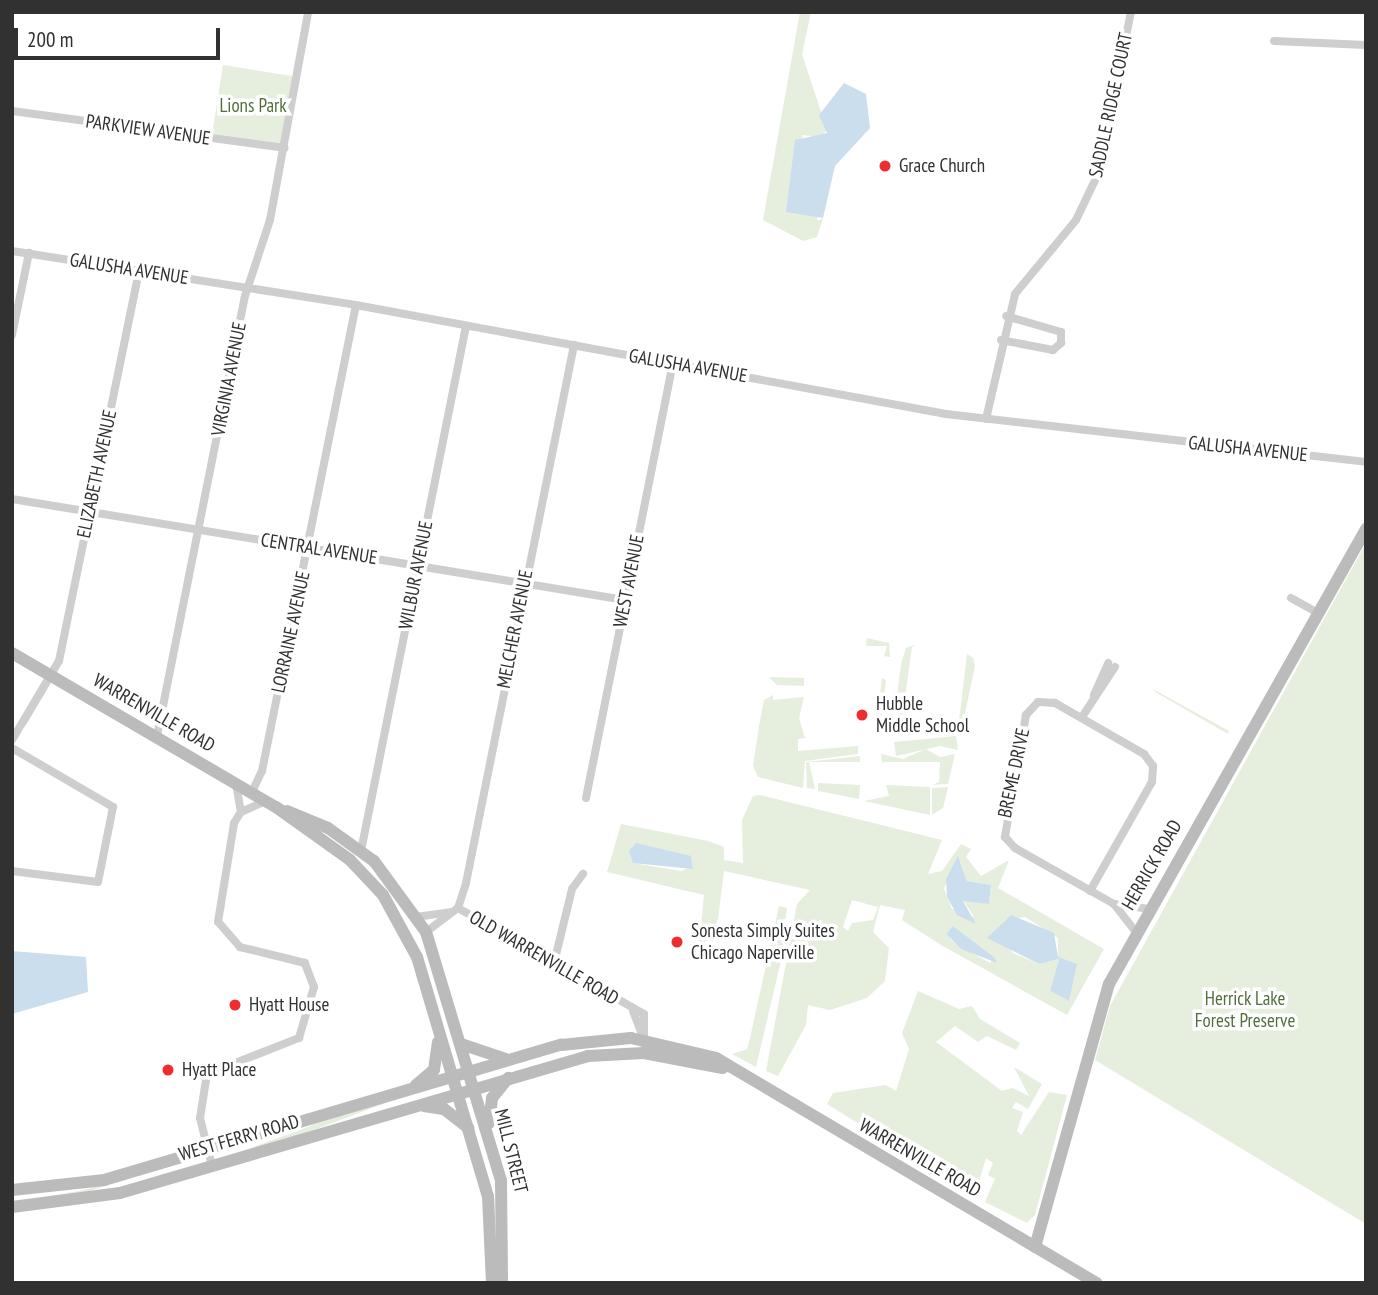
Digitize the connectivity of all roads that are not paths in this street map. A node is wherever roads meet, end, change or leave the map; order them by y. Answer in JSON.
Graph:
{"nodes":[{"id":1,"x":308,"y":12,"type":"edge"},
{"id":2,"x":1131,"y":12,"type":"edge"},
{"id":3,"x":1274,"y":41,"type":"dead end"},
{"id":4,"x":1366,"y":45,"type":"edge"},
{"id":5,"x":12,"y":111,"type":"edge"},
{"id":6,"x":284,"y":148,"type":"junction"},
{"id":7,"x":12,"y":251,"type":"edge"},
{"id":8,"x":29,"y":253,"type":"junction"},
{"id":9,"x":139,"y":270,"type":"junction"},
{"id":10,"x":248,"y":287,"type":"junction"},
{"id":11,"x":356,"y":305,"type":"junction"},
{"id":12,"x":1006,"y":316,"type":"junction"},
{"id":13,"x":466,"y":326,"type":"junction"},
{"id":14,"x":12,"y":335,"type":"edge"},
{"id":15,"x":1001,"y":340,"type":"junction"},
{"id":16,"x":574,"y":345,"type":"junction"},
{"id":17,"x":673,"y":363,"type":"junction"},
{"id":18,"x":986,"y":419,"type":"junction"},
{"id":19,"x":1366,"y":462,"type":"edge"},
{"id":20,"x":12,"y":499,"type":"edge"},
{"id":21,"x":89,"y":512,"type":"junction"},
{"id":22,"x":1366,"y":529,"type":"edge"},
{"id":23,"x":199,"y":530,"type":"junction"},
{"id":24,"x":308,"y":548,"type":"junction"},
{"id":25,"x":418,"y":566,"type":"junction"},
{"id":26,"x":524,"y":582,"type":"junction"},
{"id":27,"x":1291,"y":598,"type":"dead end"},
{"id":28,"x":625,"y":600,"type":"junction"},
{"id":29,"x":1318,"y":613,"type":"junction"},
{"id":30,"x":12,"y":653,"type":"edge"},
{"id":31,"x":1111,"y":665,"type":"dead end"},
{"id":32,"x":51,"y":676,"type":"junction"},
{"id":33,"x":1082,"y":718,"type":"junction"},
{"id":34,"x":157,"y":736,"type":"junction"},
{"id":35,"x":12,"y":740,"type":"edge"},
{"id":36,"x":12,"y":748,"type":"edge"},
{"id":37,"x":235,"y":782,"type":"junction"},
{"id":38,"x":252,"y":792,"type":"junction"},
{"id":39,"x":586,"y":798,"type":"dead end"},
{"id":40,"x":271,"y":804,"type":"junction"},
{"id":41,"x":241,"y":812,"type":"junction"},
{"id":42,"x":364,"y":824,"type":"junction"},
{"id":43,"x":346,"y":840,"type":"junction"},
{"id":44,"x":361,"y":851,"type":"junction"},
{"id":45,"x":12,"y":872,"type":"edge"},
{"id":46,"x":362,"y":872,"type":"junction"},
{"id":47,"x":583,"y":874,"type":"dead end"},
{"id":48,"x":1090,"y":891,"type":"junction"},
{"id":49,"x":1114,"y":904,"type":"junction"},
{"id":50,"x":456,"y":909,"type":"junction"},
{"id":51,"x":1149,"y":909,"type":"junction"},
{"id":52,"x":416,"y":916,"type":"junction"},
{"id":53,"x":426,"y":932,"type":"junction"},
{"id":54,"x":1136,"y":932,"type":"junction"},
{"id":55,"x":554,"y":963,"type":"junction"},
{"id":56,"x":438,"y":1028,"type":"junction"},
{"id":57,"x":461,"y":1044,"type":"junction"},
{"id":58,"x":644,"y":1046,"type":"junction"},
{"id":59,"x":513,"y":1059,"type":"junction"},
{"id":60,"x":469,"y":1073,"type":"junction"},
{"id":61,"x":454,"y":1077,"type":"junction"},
{"id":62,"x":508,"y":1078,"type":"junction"},
{"id":63,"x":474,"y":1088,"type":"junction"},
{"id":64,"x":410,"y":1090,"type":"junction"},
{"id":65,"x":458,"y":1093,"type":"junction"},
{"id":66,"x":416,"y":1105,"type":"junction"},
{"id":67,"x":468,"y":1128,"type":"junction"},
{"id":68,"x":488,"y":1134,"type":"junction"},
{"id":69,"x":207,"y":1150,"type":"junction"},
{"id":70,"x":212,"y":1166,"type":"junction"},
{"id":71,"x":12,"y":1190,"type":"edge"},
{"id":72,"x":12,"y":1207,"type":"edge"},
{"id":73,"x":1035,"y":1247,"type":"junction"},
{"id":74,"x":492,"y":1283,"type":"edge"},
{"id":75,"x":502,"y":1283,"type":"edge"},
{"id":76,"x":1097,"y":1283,"type":"edge"}],
"edges":[{"from":1,"to":6,"type":"street","name":"VIRGINIA AVENUE"},
{"from":2,"to":12,"type":"street","name":"SADDLE RIDGE COURT"},
{"from":3,"to":4,"type":"street"},
{"from":5,"to":6,"type":"street","name":"PARKVIEW AVENUE"},
{"from":6,"to":10,"type":"street","name":"VIRGINIA AVENUE"},
{"from":7,"to":8,"type":"street","name":"GALUSHA AVENUE"},
{"from":8,"to":9,"type":"street","name":"GALUSHA AVENUE"},
{"from":8,"to":14,"type":"street"},
{"from":9,"to":10,"type":"street","name":"GALUSHA AVENUE"},
{"from":9,"to":21,"type":"street","name":"ELIZABETH AVENUE"},
{"from":10,"to":11,"type":"street","name":"GALUSHA AVENUE"},
{"from":10,"to":23,"type":"street","name":"VIRGINIA AVENUE"},
{"from":11,"to":13,"type":"street","name":"GALUSHA AVENUE"},
{"from":11,"to":24,"type":"street","name":"LORRAINE AVENUE"},
{"from":12,"to":15,"type":"street","name":"SADDLE RIDGE COURT"},
{"from":12,"to":15,"type":"street"},
{"from":13,"to":16,"type":"street","name":"GALUSHA AVENUE"},
{"from":13,"to":25,"type":"street","name":"WILBUR AVENUE"},
{"from":15,"to":18,"type":"street","name":"SADDLE RIDGE COURT"},
{"from":16,"to":17,"type":"street","name":"GALUSHA AVENUE"},
{"from":16,"to":26,"type":"street","name":"MELCHER AVENUE"},
{"from":17,"to":18,"type":"street","name":"GALUSHA AVENUE"},
{"from":17,"to":28,"type":"street","name":"WEST AVENUE"},
{"from":18,"to":19,"type":"street","name":"GALUSHA AVENUE"},
{"from":20,"to":21,"type":"street","name":"CENTRAL AVENUE"},
{"from":21,"to":23,"type":"street","name":"CENTRAL AVENUE"},
{"from":21,"to":32,"type":"street","name":"ELIZABETH AVENUE"},
{"from":22,"to":29,"type":"main road","name":"HERRICK ROAD"},
{"from":23,"to":24,"type":"street","name":"CENTRAL AVENUE"},
{"from":23,"to":34,"type":"street","name":"VIRGINIA AVENUE"},
{"from":24,"to":25,"type":"street","name":"CENTRAL AVENUE"},
{"from":24,"to":38,"type":"street","name":"LORRAINE AVENUE"},
{"from":25,"to":26,"type":"street","name":"CENTRAL AVENUE"},
{"from":25,"to":42,"type":"street","name":"WILBUR AVENUE"},
{"from":26,"to":28,"type":"street","name":"CENTRAL AVENUE"},
{"from":26,"to":50,"type":"street","name":"MELCHER AVENUE"},
{"from":27,"to":29,"type":"street"},
{"from":28,"to":39,"type":"street","name":"WEST AVENUE"},
{"from":29,"to":51,"type":"main road","name":"HERRICK ROAD"},
{"from":30,"to":32,"type":"main road","name":"WARRENVILLE ROAD"},
{"from":31,"to":33,"type":"street"},
{"from":32,"to":34,"type":"main road","name":"WARRENVILLE ROAD"},
{"from":32,"to":35,"type":"street"},
{"from":33,"to":48,"type":"street","name":"BREME DRIVE"},
{"from":33,"to":48,"type":"street","name":"BREME DRIVE"},
{"from":34,"to":37,"type":"main road","name":"WARRENVILLE ROAD"},
{"from":36,"to":45,"type":"street"},
{"from":37,"to":38,"type":"main road","name":"WARRENVILLE ROAD"},
{"from":37,"to":41,"type":"street"},
{"from":38,"to":40,"type":"main road","name":"WARRENVILLE ROAD"},
{"from":40,"to":41,"type":"street"},
{"from":40,"to":43,"type":"main road","name":"WARRENVILLE ROAD"},
{"from":40,"to":46,"type":"main road","name":"WARRENVILLE ROAD"},
{"from":41,"to":69,"type":"street"},
{"from":42,"to":43,"type":"street"},
{"from":42,"to":44,"type":"street","name":"WILBUR AVENUE"},
{"from":43,"to":44,"type":"main road","name":"WARRENVILLE ROAD"},
{"from":44,"to":52,"type":"main road","name":"WARRENVILLE ROAD"},
{"from":46,"to":53,"type":"main road"},
{"from":46,"to":56,"type":"main road","name":"WARRENVILLE ROAD"},
{"from":47,"to":55,"type":"street"},
{"from":48,"to":49,"type":"street","name":"BREME DRIVE"},
{"from":49,"to":51,"type":"street","name":"BREME DRIVE"},
{"from":49,"to":54,"type":"street","name":"BREME DRIVE"},
{"from":50,"to":52,"type":"street"},
{"from":50,"to":53,"type":"street"},
{"from":50,"to":55,"type":"street","name":"OLD WARRENVILLE ROAD"},
{"from":51,"to":54,"type":"main road","name":"HERRICK ROAD"},
{"from":52,"to":53,"type":"main road","name":"WARRENVILLE ROAD"},
{"from":53,"to":57,"type":"main road","name":"WARRENVILLE ROAD"},
{"from":54,"to":73,"type":"main road","name":"HERRICK ROAD"},
{"from":55,"to":58,"type":"street","name":"OLD WARRENVILLE ROAD"},
{"from":56,"to":61,"type":"main road","name":"WARRENVILLE ROAD"},
{"from":56,"to":64,"type":"main road"},
{"from":57,"to":59,"type":"main road"},
{"from":57,"to":60,"type":"main road","name":"WARRENVILLE ROAD"},
{"from":58,"to":59,"type":"main road","name":"WARRENVILLE ROAD"},
{"from":58,"to":62,"type":"main road","name":"WARRENVILLE ROAD"},
{"from":58,"to":73,"type":"main road","name":"WARRENVILLE ROAD"},
{"from":59,"to":60,"type":"main road","name":"WARRENVILLE ROAD"},
{"from":60,"to":61,"type":"main road","name":"WARRENVILLE ROAD"},
{"from":60,"to":63,"type":"main road","name":"MILL STREET"},
{"from":61,"to":64,"type":"main road","name":"WEST FERRY ROAD"},
{"from":61,"to":65,"type":"main road","name":"MILL STREET"},
{"from":62,"to":63,"type":"main road","name":"WARRENVILLE ROAD"},
{"from":62,"to":68,"type":"main road"},
{"from":63,"to":65,"type":"main road","name":"WEST FERRY ROAD"},
{"from":63,"to":68,"type":"main road","name":"MILL STREET"},
{"from":64,"to":69,"type":"main road","name":"WEST FERRY ROAD"},
{"from":65,"to":66,"type":"main road","name":"WEST FERRY ROAD"},
{"from":65,"to":67,"type":"main road","name":"MILL STREET"},
{"from":66,"to":67,"type":"main road"},
{"from":66,"to":70,"type":"main road","name":"WEST FERRY ROAD"},
{"from":67,"to":74,"type":"main road","name":"MILL STREET"},
{"from":68,"to":75,"type":"main road","name":"MILL STREET"},
{"from":69,"to":70,"type":"street"},
{"from":69,"to":71,"type":"main road","name":"WEST FERRY ROAD"},
{"from":70,"to":72,"type":"main road","name":"WEST FERRY ROAD"},
{"from":73,"to":76,"type":"main road","name":"WARRENVILLE ROAD"}]}
